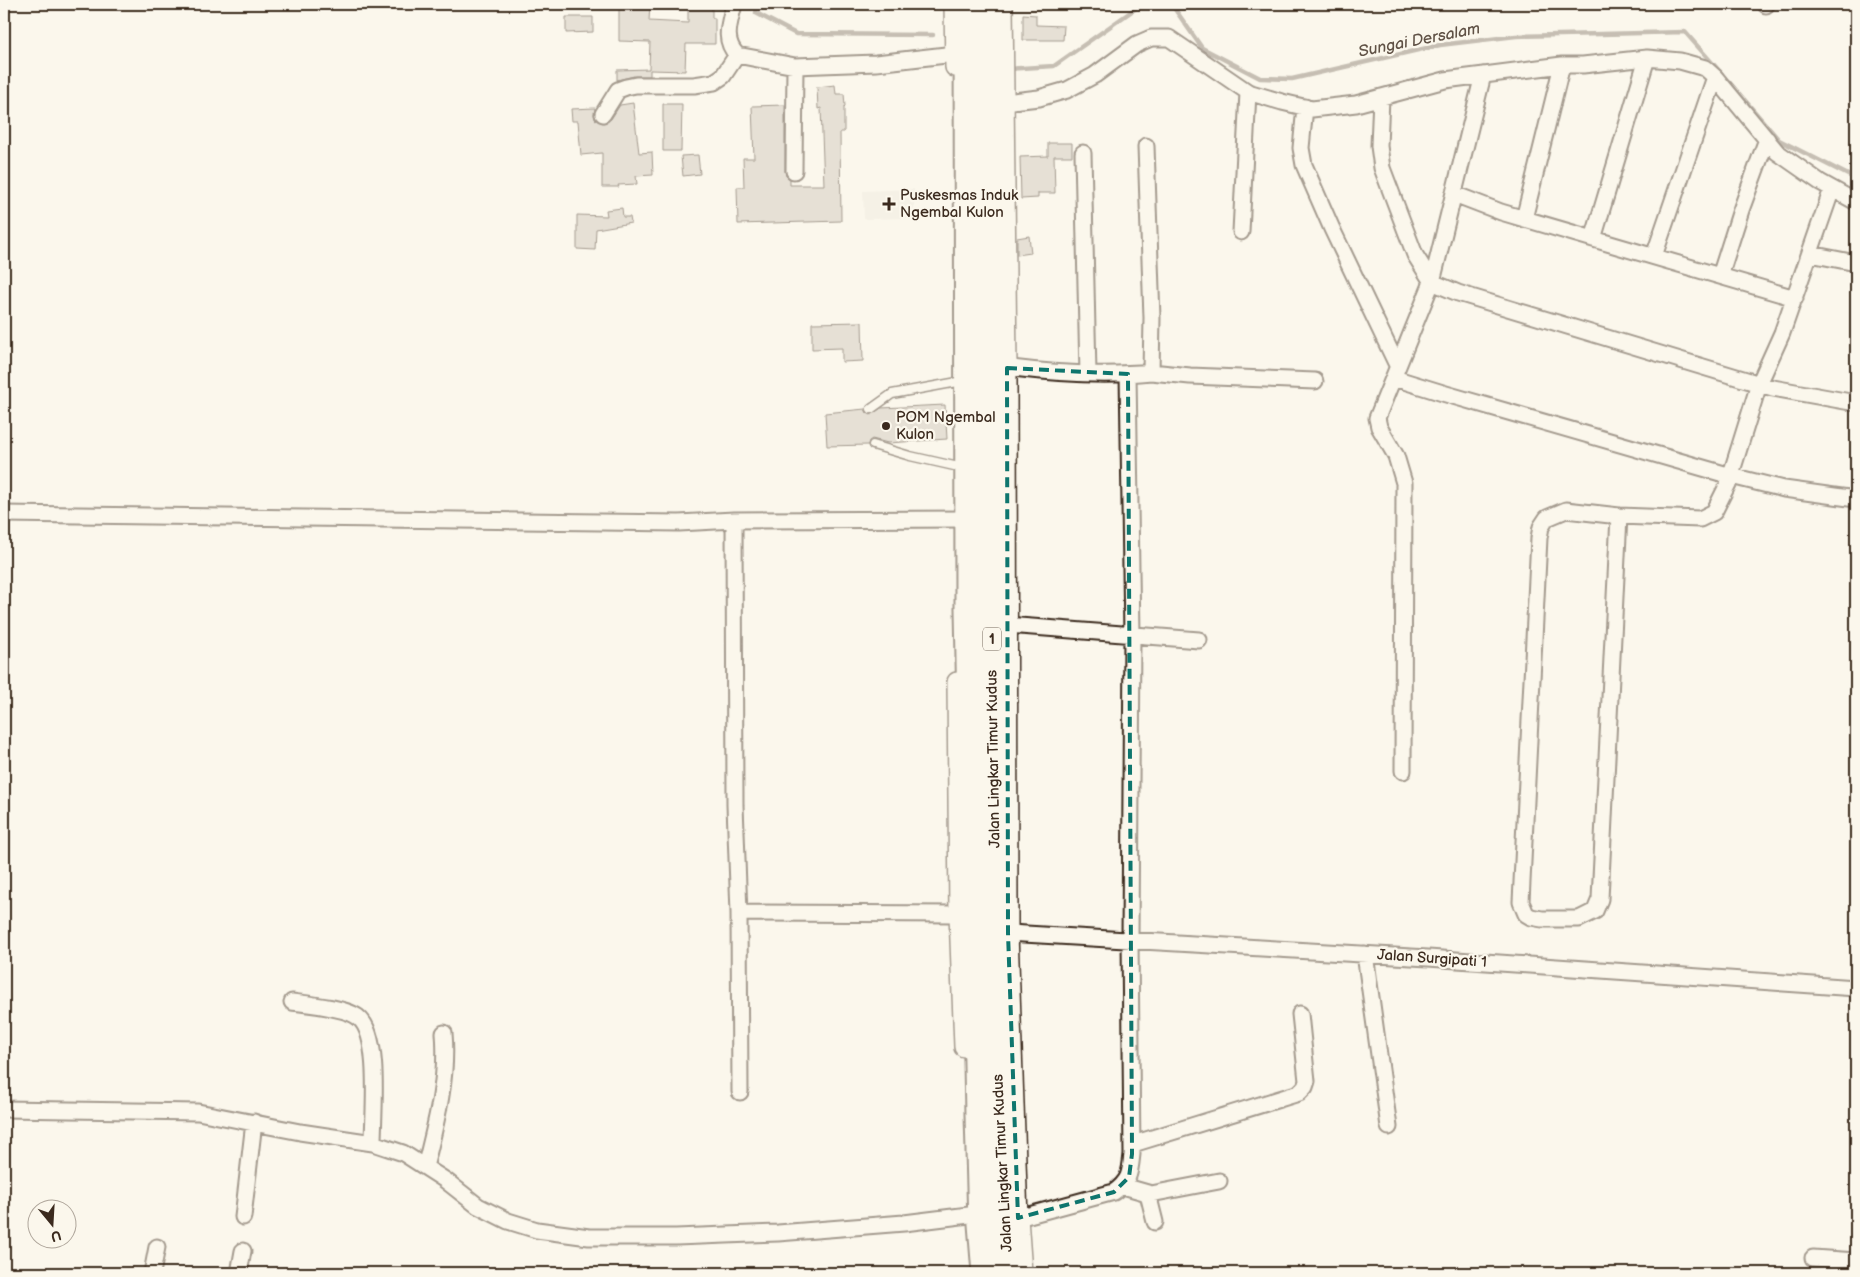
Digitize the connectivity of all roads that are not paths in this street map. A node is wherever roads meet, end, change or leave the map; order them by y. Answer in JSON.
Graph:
{"nodes":[{"id":1,"x":734,"y":4,"type":"edge"},
{"id":2,"x":954,"y":4,"type":"edge"},
{"id":3,"x":966,"y":4,"type":"edge"},
{"id":4,"x":990,"y":4,"type":"edge"},
{"id":5,"x":1003,"y":4,"type":"edge"},
{"id":6,"x":955,"y":54,"type":"junction"},
{"id":7,"x":737,"y":55,"type":"junction"},
{"id":8,"x":1647,"y":58,"type":"junction"},
{"id":9,"x":1562,"y":65,"type":"junction"},
{"id":10,"x":795,"y":66,"type":"junction"},
{"id":11,"x":1483,"y":75,"type":"junction"},
{"id":12,"x":1715,"y":77,"type":"junction"},
{"id":13,"x":1248,"y":92,"type":"junction"},
{"id":14,"x":1381,"y":97,"type":"junction"},
{"id":15,"x":1004,"y":102,"type":"junction"},
{"id":16,"x":1305,"y":107,"type":"junction"},
{"id":17,"x":603,"y":114,"type":"dead end"},
{"id":18,"x":1767,"y":139,"type":"junction"},
{"id":19,"x":1146,"y":146,"type":"dead end"},
{"id":20,"x":1084,"y":153,"type":"dead end"},
{"id":21,"x":794,"y":171,"type":"dead end"},
{"id":22,"x":1832,"y":189,"type":"junction"},
{"id":23,"x":1454,"y":194,"type":"junction"},
{"id":24,"x":1856,"y":202,"type":"edge"},
{"id":25,"x":1524,"y":219,"type":"junction"},
{"id":26,"x":1241,"y":232,"type":"dead end"},
{"id":27,"x":1593,"y":239,"type":"junction"},
{"id":28,"x":1810,"y":254,"type":"junction"},
{"id":29,"x":1654,"y":256,"type":"junction"},
{"id":30,"x":1856,"y":263,"type":"edge"},
{"id":31,"x":1720,"y":276,"type":"junction"},
{"id":32,"x":1432,"y":282,"type":"junction"},
{"id":33,"x":1794,"y":298,"type":"junction"},
{"id":34,"x":1395,"y":371,"type":"junction"},
{"id":35,"x":1151,"y":372,"type":"junction"},
{"id":36,"x":980,"y":374,"type":"junction"},
{"id":37,"x":1088,"y":374,"type":"junction"},
{"id":38,"x":1128,"y":374,"type":"junction"},
{"id":39,"x":1315,"y":381,"type":"dead end"},
{"id":40,"x":1759,"y":384,"type":"junction"},
{"id":41,"x":1856,"y":403,"type":"edge"},
{"id":42,"x":871,"y":409,"type":"dead end"},
{"id":43,"x":873,"y":445,"type":"dead end"},
{"id":44,"x":980,"y":468,"type":"junction"},
{"id":45,"x":1731,"y":476,"type":"junction"},
{"id":46,"x":1856,"y":499,"type":"edge"},
{"id":47,"x":4,"y":514,"type":"edge"},
{"id":48,"x":1618,"y":516,"type":"junction"},
{"id":49,"x":962,"y":519,"type":"junction"},
{"id":50,"x":734,"y":520,"type":"junction"},
{"id":51,"x":1007,"y":625,"type":"junction"},
{"id":52,"x":1132,"y":635,"type":"junction"},
{"id":53,"x":1199,"y":640,"type":"dead end"},
{"id":54,"x":1403,"y":771,"type":"dead end"},
{"id":55,"x":739,"y":913,"type":"junction"},
{"id":56,"x":959,"y":914,"type":"junction"},
{"id":57,"x":1008,"y":932,"type":"junction"},
{"id":58,"x":1130,"y":939,"type":"junction"},
{"id":59,"x":1365,"y":954,"type":"junction"},
{"id":60,"x":1856,"y":988,"type":"edge"},
{"id":61,"x":292,"y":1002,"type":"dead end"},
{"id":62,"x":1300,"y":1014,"type":"dead end"},
{"id":63,"x":444,"y":1033,"type":"dead end"},
{"id":64,"x":740,"y":1092,"type":"dead end"},
{"id":65,"x":4,"y":1109,"type":"edge"},
{"id":66,"x":254,"y":1122,"type":"junction"},
{"id":67,"x":1389,"y":1127,"type":"dead end"},
{"id":68,"x":373,"y":1143,"type":"junction"},
{"id":69,"x":1133,"y":1144,"type":"junction"},
{"id":70,"x":425,"y":1167,"type":"junction"},
{"id":71,"x":1219,"y":1182,"type":"dead end"},
{"id":72,"x":1123,"y":1186,"type":"junction"},
{"id":73,"x":1148,"y":1194,"type":"junction"},
{"id":74,"x":969,"y":1215,"type":"junction"},
{"id":75,"x":243,"y":1217,"type":"dead end"},
{"id":76,"x":1018,"y":1218,"type":"junction"},
{"id":77,"x":1155,"y":1222,"type":"dead end"},
{"id":78,"x":157,"y":1248,"type":"dead end"},
{"id":79,"x":243,"y":1252,"type":"dead end"},
{"id":80,"x":1813,"y":1258,"type":"dead end"},
{"id":81,"x":1856,"y":1261,"type":"edge"},
{"id":82,"x":152,"y":1273,"type":"edge"},
{"id":83,"x":239,"y":1273,"type":"edge"},
{"id":84,"x":974,"y":1273,"type":"edge"},
{"id":85,"x":985,"y":1273,"type":"edge"},
{"id":86,"x":1008,"y":1273,"type":"edge"},
{"id":87,"x":1022,"y":1273,"type":"edge"}],
"edges":[{"from":1,"to":7,"type":"street"},
{"from":2,"to":6,"type":"street"},
{"from":3,"to":36,"type":"highway","name":"Jalan Lingkar Timur Kudus","number":"1"},
{"from":4,"to":36,"type":"highway","name":"Jalan Lingkar Timur Kudus","number":"1"},
{"from":5,"to":15,"type":"street"},
{"from":6,"to":10,"type":"street"},
{"from":6,"to":36,"type":"street"},
{"from":7,"to":10,"type":"street"},
{"from":7,"to":17,"type":"street"},
{"from":8,"to":9,"type":"street"},
{"from":8,"to":12,"type":"street"},
{"from":8,"to":27,"type":"street"},
{"from":9,"to":11,"type":"street"},
{"from":9,"to":25,"type":"street"},
{"from":10,"to":21,"type":"street"},
{"from":11,"to":14,"type":"street"},
{"from":11,"to":23,"type":"street"},
{"from":12,"to":18,"type":"street"},
{"from":12,"to":29,"type":"street"},
{"from":13,"to":15,"type":"street"},
{"from":13,"to":16,"type":"street"},
{"from":13,"to":26,"type":"street"},
{"from":14,"to":16,"type":"street"},
{"from":14,"to":32,"type":"street"},
{"from":15,"to":36,"type":"street"},
{"from":16,"to":34,"type":"street"},
{"from":18,"to":22,"type":"street"},
{"from":18,"to":31,"type":"street"},
{"from":19,"to":35,"type":"street"},
{"from":20,"to":37,"type":"street"},
{"from":22,"to":24,"type":"street"},
{"from":22,"to":28,"type":"street"},
{"from":23,"to":25,"type":"street"},
{"from":23,"to":32,"type":"street"},
{"from":25,"to":27,"type":"street"},
{"from":27,"to":29,"type":"street"},
{"from":28,"to":30,"type":"street"},
{"from":28,"to":33,"type":"street"},
{"from":29,"to":31,"type":"street"},
{"from":31,"to":33,"type":"street"},
{"from":32,"to":34,"type":"street"},
{"from":32,"to":40,"type":"street"},
{"from":33,"to":40,"type":"street"},
{"from":34,"to":45,"type":"street"},
{"from":34,"to":54,"type":"street"},
{"from":35,"to":38,"type":"street"},
{"from":35,"to":39,"type":"street"},
{"from":36,"to":37,"type":"street"},
{"from":36,"to":42,"type":"lane"},
{"from":36,"to":44,"type":"highway","name":"Jalan Lingkar Timur Kudus","number":"1"},
{"from":36,"to":44,"type":"street"},
{"from":37,"to":38,"type":"street"},
{"from":38,"to":52,"type":"street"},
{"from":40,"to":41,"type":"street"},
{"from":40,"to":45,"type":"street"},
{"from":43,"to":44,"type":"lane"},
{"from":44,"to":49,"type":"highway","name":"Jalan Lingkar Timur Kudus","number":"1"},
{"from":44,"to":51,"type":"street"},
{"from":44,"to":86,"type":"highway","name":"Jalan Lingkar Timur Kudus","number":"1"},
{"from":45,"to":46,"type":"street"},
{"from":45,"to":48,"type":"street"},
{"from":47,"to":50,"type":"street"},
{"from":48,"to":48,"type":"street"},
{"from":49,"to":50,"type":"street"},
{"from":49,"to":56,"type":"street"},
{"from":49,"to":85,"type":"highway","name":"Jalan Lingkar Timur Kudus","number":"1"},
{"from":50,"to":55,"type":"street"},
{"from":51,"to":52,"type":"street"},
{"from":51,"to":57,"type":"street"},
{"from":52,"to":53,"type":"street"},
{"from":52,"to":58,"type":"street"},
{"from":55,"to":56,"type":"street"},
{"from":55,"to":64,"type":"street"},
{"from":56,"to":74,"type":"street"},
{"from":57,"to":58,"type":"street","name":"Jalan Surgipati 1"},
{"from":57,"to":76,"type":"street"},
{"from":58,"to":59,"type":"street","name":"Jalan Surgipati 1"},
{"from":58,"to":69,"type":"street"},
{"from":59,"to":60,"type":"street","name":"Jalan Surgipati 1"},
{"from":59,"to":67,"type":"street"},
{"from":61,"to":68,"type":"street"},
{"from":62,"to":69,"type":"street"},
{"from":63,"to":70,"type":"street"},
{"from":65,"to":66,"type":"street"},
{"from":66,"to":68,"type":"street"},
{"from":66,"to":75,"type":"street"},
{"from":68,"to":70,"type":"street"},
{"from":69,"to":72,"type":"street"},
{"from":70,"to":74,"type":"street"},
{"from":71,"to":73,"type":"street"},
{"from":72,"to":73,"type":"street"},
{"from":72,"to":76,"type":"street"},
{"from":73,"to":77,"type":"street"},
{"from":74,"to":84,"type":"street"},
{"from":76,"to":87,"type":"street"},
{"from":78,"to":82,"type":"street"},
{"from":79,"to":83,"type":"street"},
{"from":80,"to":81,"type":"street"}]}
